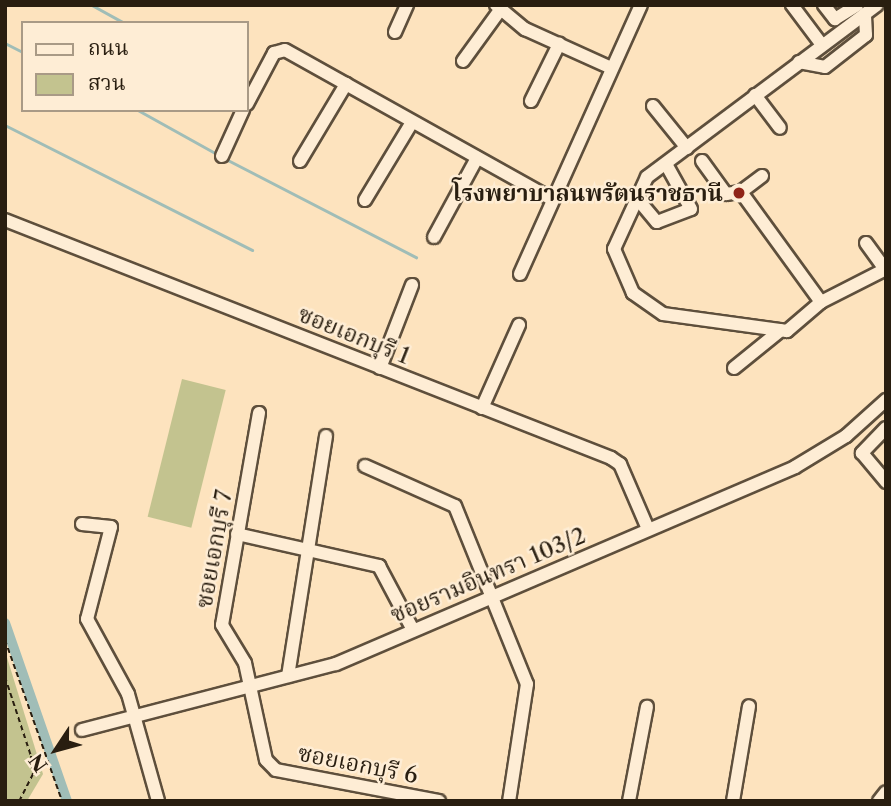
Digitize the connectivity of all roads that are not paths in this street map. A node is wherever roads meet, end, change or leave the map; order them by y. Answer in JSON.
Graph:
{"nodes":[{"id":1,"x":407,"y":5,"type":"edge"},
{"id":2,"x":641,"y":5,"type":"edge"},
{"id":3,"x":792,"y":5,"type":"edge"},
{"id":4,"x":824,"y":5,"type":"edge"},
{"id":5,"x":498,"y":7,"type":"edge"},
{"id":6,"x":866,"y":8,"type":"edge"},
{"id":7,"x":395,"y":32,"type":"dead end"},
{"id":8,"x":559,"y":44,"type":"junction"},
{"id":9,"x":822,"y":45,"type":"junction"},
{"id":10,"x":463,"y":61,"type":"dead end"},
{"id":11,"x":799,"y":62,"type":"junction"},
{"id":12,"x":609,"y":66,"type":"junction"},
{"id":13,"x":346,"y":84,"type":"junction"},
{"id":14,"x":755,"y":95,"type":"junction"},
{"id":15,"x":531,"y":101,"type":"dead end"},
{"id":16,"x":248,"y":102,"type":"edge"},
{"id":17,"x":653,"y":106,"type":"dead end"},
{"id":18,"x":242,"y":112,"type":"edge"},
{"id":19,"x":411,"y":122,"type":"junction"},
{"id":20,"x":780,"y":128,"type":"dead end"},
{"id":21,"x":687,"y":148,"type":"junction"},
{"id":22,"x":222,"y":156,"type":"dead end"},
{"id":23,"x":477,"y":158,"type":"junction"},
{"id":24,"x":300,"y":161,"type":"dead end"},
{"id":25,"x":702,"y":161,"type":"dead end"},
{"id":26,"x":666,"y":164,"type":"junction"},
{"id":27,"x":762,"y":176,"type":"dead end"},
{"id":28,"x":741,"y":192,"type":"junction"},
{"id":29,"x":635,"y":196,"type":"junction"},
{"id":30,"x":550,"y":198,"type":"junction"},
{"id":31,"x":365,"y":200,"type":"dead end"},
{"id":32,"x":5,"y":220,"type":"edge"},
{"id":33,"x":434,"y":237,"type":"dead end"},
{"id":34,"x":866,"y":243,"type":"dead end"},
{"id":35,"x":886,"y":269,"type":"edge"},
{"id":36,"x":520,"y":275,"type":"dead end"},
{"id":37,"x":412,"y":285,"type":"dead end"},
{"id":38,"x":821,"y":302,"type":"junction"},
{"id":39,"x":519,"y":325,"type":"dead end"},
{"id":40,"x":781,"y":330,"type":"junction"},
{"id":41,"x":380,"y":368,"type":"junction"},
{"id":42,"x":734,"y":368,"type":"dead end"},
{"id":43,"x":886,"y":400,"type":"edge"},
{"id":44,"x":482,"y":408,"type":"junction"},
{"id":45,"x":259,"y":413,"type":"dead end"},
{"id":46,"x":886,"y":428,"type":"edge"},
{"id":47,"x":326,"y":436,"type":"dead end"},
{"id":48,"x":365,"y":466,"type":"dead end"},
{"id":49,"x":886,"y":482,"type":"edge"},
{"id":50,"x":82,"y":524,"type":"dead end"},
{"id":51,"x":648,"y":528,"type":"junction"},
{"id":52,"x":237,"y":534,"type":"junction"},
{"id":53,"x":306,"y":548,"type":"junction"},
{"id":54,"x":492,"y":596,"type":"junction"},
{"id":55,"x":413,"y":630,"type":"junction"},
{"id":56,"x":288,"y":676,"type":"junction"},
{"id":57,"x":249,"y":686,"type":"junction"},
{"id":58,"x":749,"y":706,"type":"dead end"},
{"id":59,"x":647,"y":707,"type":"dead end"},
{"id":60,"x":135,"y":714,"type":"junction"},
{"id":61,"x":82,"y":730,"type":"dead end"},
{"id":62,"x":886,"y":792,"type":"edge"},
{"id":63,"x":158,"y":801,"type":"edge"},
{"id":64,"x":439,"y":801,"type":"edge"},
{"id":65,"x":509,"y":801,"type":"edge"},
{"id":66,"x":629,"y":801,"type":"edge"},
{"id":67,"x":733,"y":801,"type":"edge"},
{"id":68,"x":879,"y":801,"type":"edge"}],
"edges":[{"from":1,"to":7,"type":"street"},
{"from":2,"to":12,"type":"street"},
{"from":3,"to":9,"type":"street"},
{"from":4,"to":6,"type":"street"},
{"from":5,"to":8,"type":"street"},
{"from":5,"to":10,"type":"street"},
{"from":6,"to":9,"type":"street"},
{"from":6,"to":11,"type":"street"},
{"from":8,"to":12,"type":"street"},
{"from":8,"to":15,"type":"street"},
{"from":9,"to":11,"type":"street"},
{"from":11,"to":14,"type":"street"},
{"from":12,"to":30,"type":"street"},
{"from":13,"to":16,"type":"street"},
{"from":13,"to":19,"type":"street"},
{"from":13,"to":24,"type":"street"},
{"from":14,"to":20,"type":"street"},
{"from":14,"to":21,"type":"street"},
{"from":17,"to":21,"type":"street"},
{"from":18,"to":22,"type":"street"},
{"from":19,"to":23,"type":"street"},
{"from":19,"to":31,"type":"street"},
{"from":21,"to":26,"type":"street"},
{"from":23,"to":30,"type":"street"},
{"from":23,"to":33,"type":"street"},
{"from":25,"to":28,"type":"street"},
{"from":26,"to":29,"type":"street"},
{"from":26,"to":29,"type":"street"},
{"from":27,"to":28,"type":"street"},
{"from":28,"to":38,"type":"street"},
{"from":29,"to":40,"type":"street"},
{"from":30,"to":36,"type":"street"},
{"from":32,"to":41,"type":"street","name":"ซอยเอกบุรี 1"},
{"from":34,"to":35,"type":"street"},
{"from":35,"to":38,"type":"street"},
{"from":37,"to":41,"type":"street"},
{"from":38,"to":40,"type":"street"},
{"from":39,"to":44,"type":"street"},
{"from":40,"to":42,"type":"street"},
{"from":41,"to":44,"type":"street","name":"ซอยเอกบุรี 1"},
{"from":43,"to":51,"type":"street","name":"ซอยรามอินทรา 103/2"},
{"from":44,"to":51,"type":"street","name":"ซอยเอกบุรี 1"},
{"from":45,"to":52,"type":"street","name":"ซอยเอกบุรี 7"},
{"from":46,"to":49,"type":"street"},
{"from":47,"to":53,"type":"street"},
{"from":48,"to":54,"type":"street"},
{"from":50,"to":60,"type":"street"},
{"from":51,"to":54,"type":"street","name":"ซอยรามอินทรา 103/2"},
{"from":52,"to":53,"type":"street"},
{"from":52,"to":57,"type":"street","name":"ซอยเอกบุรี 7"},
{"from":53,"to":55,"type":"street"},
{"from":53,"to":56,"type":"street"},
{"from":54,"to":55,"type":"street","name":"ซอยรามอินทรา 103/2"},
{"from":54,"to":65,"type":"street"},
{"from":55,"to":56,"type":"street","name":"ซอยรามอินทรา 103/2"},
{"from":56,"to":57,"type":"street","name":"ซอยรามอินทรา 103/2"},
{"from":57,"to":60,"type":"street","name":"ซอยรามอินทรา 103/2"},
{"from":57,"to":64,"type":"street","name":"ซอยเอกบุรี 6"},
{"from":58,"to":67,"type":"street"},
{"from":59,"to":66,"type":"street"},
{"from":60,"to":61,"type":"street","name":"ซอยรามอินทรา 103/2"},
{"from":60,"to":63,"type":"street"},
{"from":62,"to":68,"type":"street"}]}
